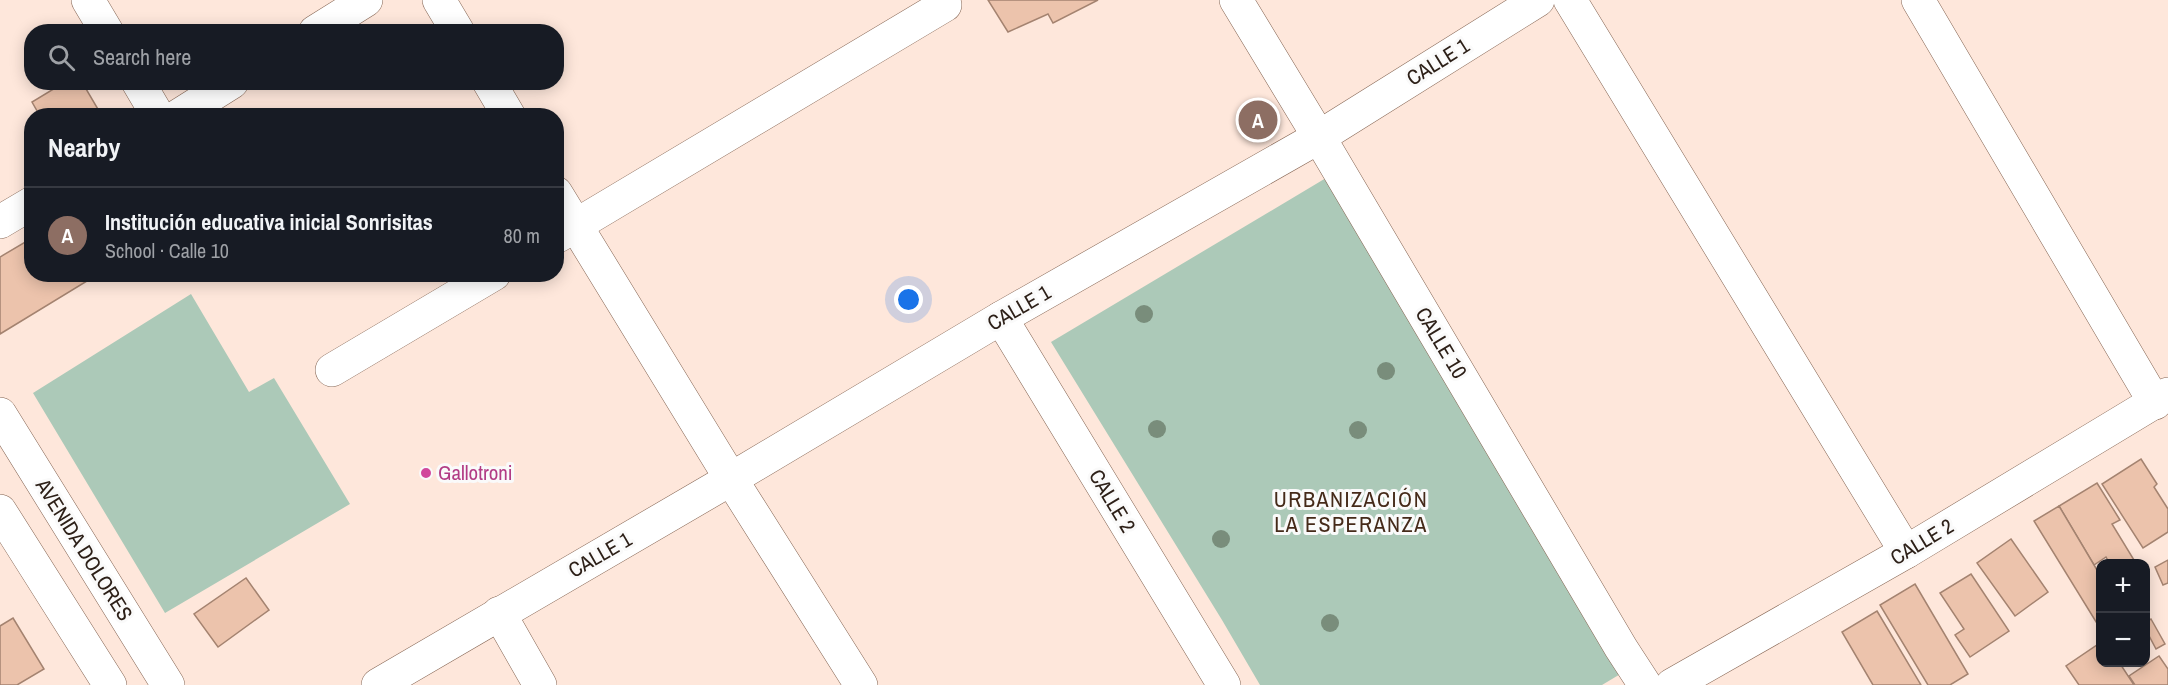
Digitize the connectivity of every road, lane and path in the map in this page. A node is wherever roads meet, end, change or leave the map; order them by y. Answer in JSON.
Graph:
{"nodes":[{"id":1,"x":88,"y":0,"type":"edge"},
{"id":2,"x":366,"y":0,"type":"edge"},
{"id":3,"x":439,"y":0,"type":"edge"},
{"id":4,"x":1236,"y":0,"type":"edge"},
{"id":5,"x":1538,"y":0,"type":"edge"},
{"id":6,"x":1570,"y":0,"type":"edge"},
{"id":7,"x":1918,"y":0,"type":"edge"},
{"id":8,"x":945,"y":6,"type":"dead end"},
{"id":9,"x":102,"y":24,"type":"edge"},
{"id":10,"x":328,"y":24,"type":"edge"},
{"id":11,"x":453,"y":24,"type":"edge"},
{"id":12,"x":143,"y":90,"type":"edge"},
{"id":13,"x":219,"y":90,"type":"edge"},
{"id":14,"x":494,"y":90,"type":"edge"},
{"id":15,"x":153,"y":108,"type":"edge"},
{"id":16,"x":191,"y":108,"type":"edge"},
{"id":17,"x":505,"y":108,"type":"edge"},
{"id":18,"x":1319,"y":137,"type":"junction"},
{"id":19,"x":24,"y":208,"type":"edge"},
{"id":20,"x":0,"y":222,"type":"edge"},
{"id":21,"x":566,"y":231,"type":"edge"},
{"id":22,"x":480,"y":282,"type":"edge"},
{"id":23,"x":1001,"y":318,"type":"junction"},
{"id":24,"x":332,"y":370,"type":"dead end"},
{"id":25,"x":2161,"y":398,"type":"edge"},
{"id":26,"x":0,"y":414,"type":"edge"},
{"id":27,"x":731,"y":479,"type":"junction"},
{"id":28,"x":0,"y":511,"type":"edge"},
{"id":29,"x":1906,"y":552,"type":"junction"},
{"id":30,"x":499,"y":614,"type":"junction"},
{"id":31,"x":110,"y":685,"type":"edge"},
{"id":32,"x":168,"y":685,"type":"edge"},
{"id":33,"x":378,"y":685,"type":"edge"},
{"id":34,"x":540,"y":685,"type":"edge"},
{"id":35,"x":861,"y":685,"type":"edge"},
{"id":36,"x":1224,"y":685,"type":"edge"},
{"id":37,"x":1645,"y":685,"type":"edge"},
{"id":38,"x":1672,"y":685,"type":"edge"}],
"edges":[{"from":1,"to":9,"type":"street"},
{"from":2,"to":10,"type":"street"},
{"from":3,"to":11,"type":"street"},
{"from":4,"to":18,"type":"street","name":"CALLE 10"},
{"from":5,"to":18,"type":"street","name":"CALLE 1"},
{"from":6,"to":29,"type":"street"},
{"from":7,"to":25,"type":"street"},
{"from":8,"to":21,"type":"street"},
{"from":12,"to":15,"type":"street"},
{"from":13,"to":16,"type":"street"},
{"from":14,"to":17,"type":"street"},
{"from":18,"to":23,"type":"street","name":"CALLE 1"},
{"from":18,"to":37,"type":"street","name":"CALLE 10"},
{"from":19,"to":20,"type":"street"},
{"from":21,"to":27,"type":"street"},
{"from":22,"to":24,"type":"street"},
{"from":23,"to":27,"type":"street","name":"CALLE 1"},
{"from":23,"to":36,"type":"street","name":"CALLE 2"},
{"from":25,"to":29,"type":"street","name":"CALLE 2"},
{"from":26,"to":32,"type":"street","name":"AVENIDA DOLORES"},
{"from":27,"to":30,"type":"street","name":"CALLE 1"},
{"from":27,"to":35,"type":"street"},
{"from":28,"to":31,"type":"street"},
{"from":29,"to":38,"type":"street","name":"CALLE 2"},
{"from":30,"to":33,"type":"street","name":"CALLE 1"},
{"from":30,"to":34,"type":"street"}]}
